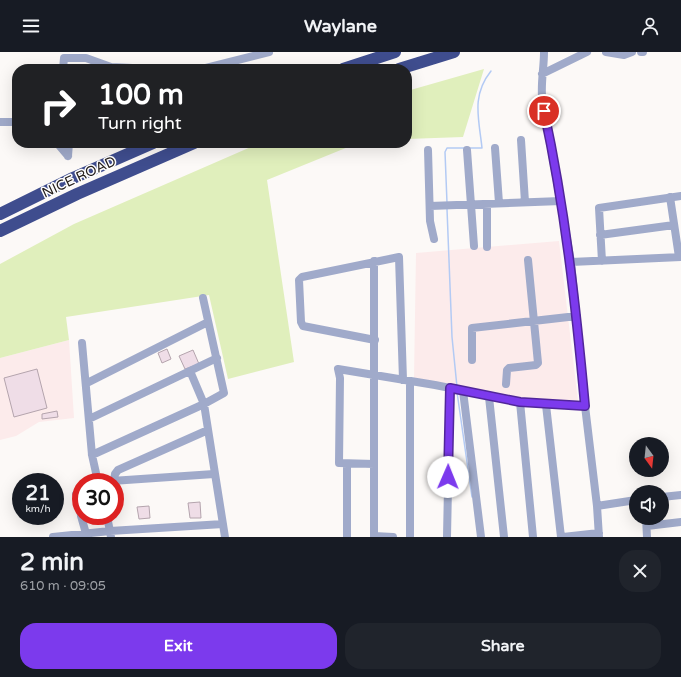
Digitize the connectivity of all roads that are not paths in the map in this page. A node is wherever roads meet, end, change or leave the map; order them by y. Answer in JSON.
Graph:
{"nodes":[{"id":1,"x":269,"y":52,"type":"edge"},
{"id":2,"x":395,"y":52,"type":"edge"},
{"id":3,"x":454,"y":52,"type":"edge"},
{"id":4,"x":544,"y":52,"type":"edge"},
{"id":5,"x":588,"y":52,"type":"edge"},
{"id":6,"x":606,"y":52,"type":"edge"},
{"id":7,"x":632,"y":52,"type":"edge"},
{"id":8,"x":63,"y":64,"type":"edge"},
{"id":9,"x":105,"y":64,"type":"edge"},
{"id":10,"x":222,"y":64,"type":"edge"},
{"id":11,"x":358,"y":64,"type":"edge"},
{"id":12,"x":412,"y":65,"type":"edge"},
{"id":13,"x":542,"y":74,"type":"junction"},
{"id":14,"x":0,"y":122,"type":"edge"},
{"id":15,"x":12,"y":122,"type":"edge"},
{"id":16,"x":521,"y":140,"type":"dead end"},
{"id":17,"x":61,"y":148,"type":"edge"},
{"id":18,"x":69,"y":148,"type":"edge"},
{"id":19,"x":142,"y":148,"type":"edge"},
{"id":20,"x":183,"y":148,"type":"edge"},
{"id":21,"x":495,"y":148,"type":"dead end"},
{"id":22,"x":428,"y":150,"type":"dead end"},
{"id":23,"x":467,"y":150,"type":"dead end"},
{"id":24,"x":681,"y":196,"type":"edge"},
{"id":25,"x":670,"y":197,"type":"junction"},
{"id":26,"x":561,"y":201,"type":"junction"},
{"id":27,"x":525,"y":202,"type":"junction"},
{"id":28,"x":499,"y":203,"type":"junction"},
{"id":29,"x":471,"y":204,"type":"junction"},
{"id":30,"x":487,"y":204,"type":"junction"},
{"id":31,"x":430,"y":206,"type":"junction"},
{"id":32,"x":0,"y":214,"type":"edge"},
{"id":33,"x":674,"y":225,"type":"junction"},
{"id":34,"x":0,"y":231,"type":"edge"},
{"id":35,"x":600,"y":235,"type":"junction"},
{"id":36,"x":434,"y":239,"type":"dead end"},
{"id":37,"x":474,"y":246,"type":"dead end"},
{"id":38,"x":487,"y":247,"type":"dead end"},
{"id":39,"x":680,"y":257,"type":"edge"},
{"id":40,"x":528,"y":260,"type":"dead end"},
{"id":41,"x":374,"y":261,"type":"junction"},
{"id":42,"x":602,"y":261,"type":"junction"},
{"id":43,"x":571,"y":262,"type":"junction"},
{"id":44,"x":203,"y":298,"type":"dead end"},
{"id":45,"x":577,"y":316,"type":"junction"},
{"id":46,"x":535,"y":321,"type":"junction"},
{"id":47,"x":208,"y":322,"type":"junction"},
{"id":48,"x":375,"y":340,"type":"junction"},
{"id":49,"x":82,"y":343,"type":"dead end"},
{"id":50,"x":217,"y":358,"type":"junction"},
{"id":51,"x":472,"y":360,"type":"dead end"},
{"id":52,"x":190,"y":371,"type":"junction"},
{"id":53,"x":374,"y":374,"type":"junction"},
{"id":54,"x":406,"y":380,"type":"junction"},
{"id":55,"x":87,"y":383,"type":"junction"},
{"id":56,"x":506,"y":384,"type":"dead end"},
{"id":57,"x":450,"y":388,"type":"junction"},
{"id":58,"x":463,"y":391,"type":"junction"},
{"id":59,"x":489,"y":397,"type":"junction"},
{"id":60,"x":520,"y":402,"type":"junction"},
{"id":61,"x":204,"y":404,"type":"junction"},
{"id":62,"x":546,"y":405,"type":"junction"},
{"id":63,"x":585,"y":406,"type":"junction"},
{"id":64,"x":89,"y":419,"type":"junction"},
{"id":65,"x":208,"y":430,"type":"junction"},
{"id":66,"x":92,"y":455,"type":"junction"},
{"id":67,"x":347,"y":464,"type":"junction"},
{"id":68,"x":374,"y":464,"type":"junction"},
{"id":69,"x":96,"y":473,"type":"edge"},
{"id":70,"x":116,"y":473,"type":"edge"},
{"id":71,"x":214,"y":474,"type":"junction"},
{"id":72,"x":124,"y":480,"type":"edge"},
{"id":73,"x":681,"y":495,"type":"edge"},
{"id":74,"x":669,"y":496,"type":"edge"},
{"id":75,"x":629,"y":501,"type":"edge"},
{"id":76,"x":597,"y":506,"type":"junction"},
{"id":77,"x":669,"y":522,"type":"edge"},
{"id":78,"x":681,"y":522,"type":"edge"},
{"id":79,"x":223,"y":524,"type":"junction"},
{"id":80,"x":84,"y":525,"type":"edge"},
{"id":81,"x":646,"y":525,"type":"edge"},
{"id":82,"x":111,"y":534,"type":"edge"},
{"id":83,"x":87,"y":535,"type":"edge"},
{"id":84,"x":599,"y":535,"type":"edge"},
{"id":85,"x":53,"y":537,"type":"edge"},
{"id":86,"x":225,"y":537,"type":"edge"},
{"id":87,"x":347,"y":537,"type":"edge"},
{"id":88,"x":374,"y":537,"type":"edge"},
{"id":89,"x":393,"y":537,"type":"edge"},
{"id":90,"x":410,"y":537,"type":"edge"},
{"id":91,"x":447,"y":537,"type":"edge"},
{"id":92,"x":481,"y":537,"type":"edge"},
{"id":93,"x":504,"y":537,"type":"edge"},
{"id":94,"x":533,"y":537,"type":"edge"},
{"id":95,"x":562,"y":537,"type":"edge"},
{"id":96,"x":647,"y":537,"type":"edge"}],
"edges":[{"from":1,"to":10,"type":"street"},
{"from":2,"to":11,"type":"highway"},
{"from":3,"to":12,"type":"highway"},
{"from":4,"to":13,"type":"street"},
{"from":5,"to":13,"type":"street"},
{"from":6,"to":7,"type":"street"},
{"from":8,"to":9,"type":"street"},
{"from":13,"to":26,"type":"street"},
{"from":14,"to":15,"type":"street"},
{"from":16,"to":27,"type":"street"},
{"from":17,"to":18,"type":"street"},
{"from":19,"to":32,"type":"highway","name":"NICE ROAD"},
{"from":20,"to":34,"type":"highway","name":"NICE ROAD"},
{"from":21,"to":28,"type":"street"},
{"from":22,"to":31,"type":"street"},
{"from":23,"to":29,"type":"street"},
{"from":24,"to":25,"type":"street"},
{"from":25,"to":33,"type":"street"},
{"from":25,"to":35,"type":"street"},
{"from":26,"to":27,"type":"street"},
{"from":26,"to":43,"type":"street"},
{"from":27,"to":28,"type":"street"},
{"from":28,"to":30,"type":"street"},
{"from":29,"to":30,"type":"street"},
{"from":29,"to":31,"type":"street"},
{"from":29,"to":37,"type":"street"},
{"from":30,"to":38,"type":"street"},
{"from":31,"to":36,"type":"street"},
{"from":33,"to":35,"type":"street"},
{"from":33,"to":39,"type":"street"},
{"from":35,"to":42,"type":"street"},
{"from":39,"to":42,"type":"street"},
{"from":40,"to":46,"type":"street"},
{"from":41,"to":48,"type":"street"},
{"from":41,"to":48,"type":"street"},
{"from":41,"to":54,"type":"street"},
{"from":42,"to":43,"type":"street"},
{"from":43,"to":45,"type":"street"},
{"from":44,"to":47,"type":"street"},
{"from":45,"to":46,"type":"street"},
{"from":45,"to":63,"type":"street"},
{"from":46,"to":51,"type":"street"},
{"from":46,"to":56,"type":"street"},
{"from":47,"to":50,"type":"street"},
{"from":47,"to":55,"type":"street"},
{"from":48,"to":53,"type":"street"},
{"from":49,"to":55,"type":"street"},
{"from":50,"to":52,"type":"street"},
{"from":50,"to":61,"type":"street"},
{"from":52,"to":61,"type":"street"},
{"from":52,"to":64,"type":"street"},
{"from":53,"to":54,"type":"street"},
{"from":53,"to":67,"type":"street"},
{"from":53,"to":68,"type":"street"},
{"from":54,"to":57,"type":"street"},
{"from":54,"to":90,"type":"street"},
{"from":55,"to":64,"type":"street"},
{"from":57,"to":58,"type":"street"},
{"from":57,"to":91,"type":"street"},
{"from":58,"to":59,"type":"street"},
{"from":58,"to":92,"type":"street"},
{"from":59,"to":60,"type":"street"},
{"from":59,"to":93,"type":"street"},
{"from":60,"to":62,"type":"street"},
{"from":60,"to":94,"type":"street"},
{"from":61,"to":65,"type":"street"},
{"from":61,"to":66,"type":"street"},
{"from":62,"to":63,"type":"street"},
{"from":62,"to":95,"type":"street"},
{"from":63,"to":76,"type":"street"},
{"from":64,"to":66,"type":"street"},
{"from":65,"to":70,"type":"street"},
{"from":65,"to":71,"type":"street"},
{"from":66,"to":69,"type":"street"},
{"from":67,"to":68,"type":"street"},
{"from":67,"to":87,"type":"street"},
{"from":68,"to":88,"type":"street"},
{"from":71,"to":72,"type":"street"},
{"from":71,"to":79,"type":"street"},
{"from":73,"to":74,"type":"street"},
{"from":75,"to":76,"type":"street"},
{"from":76,"to":84,"type":"street"},
{"from":77,"to":78,"type":"street"},
{"from":79,"to":82,"type":"street"},
{"from":79,"to":86,"type":"street"},
{"from":80,"to":83,"type":"street"},
{"from":81,"to":96,"type":"street"},
{"from":82,"to":83,"type":"street"},
{"from":83,"to":85,"type":"street"},
{"from":84,"to":95,"type":"street"},
{"from":88,"to":89,"type":"street"}]}
